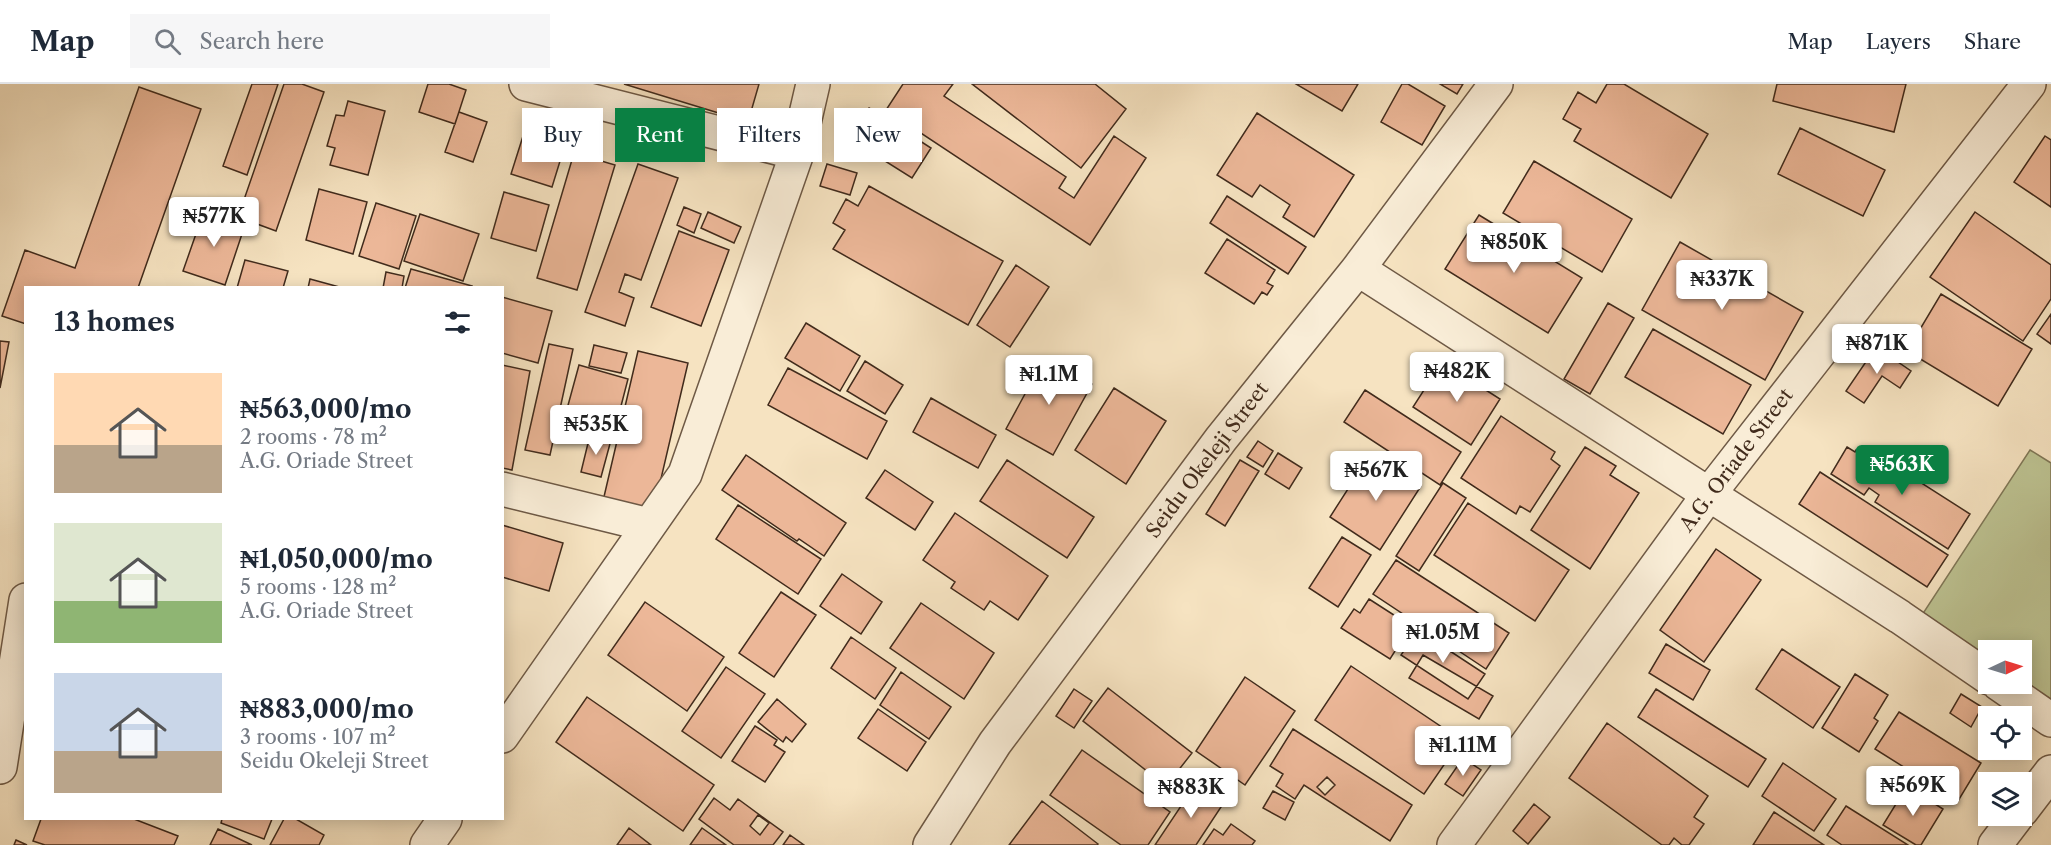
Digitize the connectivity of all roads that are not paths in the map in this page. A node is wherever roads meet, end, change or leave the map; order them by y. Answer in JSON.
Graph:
{"nodes":[{"id":1,"x":526,"y":84,"type":"edge"},
{"id":2,"x":813,"y":84,"type":"edge"},
{"id":3,"x":1496,"y":84,"type":"edge"},
{"id":4,"x":2029,"y":84,"type":"edge"},
{"id":5,"x":807,"y":108,"type":"edge"},
{"id":6,"x":717,"y":133,"type":"edge"},
{"id":7,"x":794,"y":162,"type":"edge"},
{"id":8,"x":1358,"y":269,"type":"junction"},
{"id":9,"x":504,"y":489,"type":"edge"},
{"id":10,"x":1709,"y":494,"type":"junction"},
{"id":11,"x":649,"y":525,"type":"junction"},
{"id":12,"x":24,"y":613,"type":"edge"},
{"id":13,"x":1978,"y":670,"type":"edge"},
{"id":14,"x":2013,"y":694,"type":"edge"},
{"id":15,"x":2051,"y":720,"type":"edge"},
{"id":16,"x":504,"y":733,"type":"edge"},
{"id":17,"x":0,"y":767,"type":"edge"},
{"id":18,"x":2051,"y":772,"type":"edge"},
{"id":19,"x":2032,"y":797,"type":"edge"},
{"id":20,"x":444,"y":820,"type":"edge"},
{"id":21,"x":2009,"y":826,"type":"edge"},
{"id":22,"x":427,"y":845,"type":"edge"},
{"id":23,"x":930,"y":845,"type":"edge"},
{"id":24,"x":1454,"y":845,"type":"edge"},
{"id":25,"x":1995,"y":845,"type":"edge"}],
"edges":[{"from":1,"to":6,"type":"street"},
{"from":2,"to":5,"type":"street"},
{"from":3,"to":8,"type":"street","name":"Seidu Okeleji Street"},
{"from":4,"to":10,"type":"street","name":"A.G. Oriade Street"},
{"from":7,"to":11,"type":"street"},
{"from":8,"to":10,"type":"street"},
{"from":8,"to":23,"type":"street","name":"Seidu Okeleji Street"},
{"from":9,"to":11,"type":"street"},
{"from":10,"to":13,"type":"street"},
{"from":10,"to":24,"type":"street","name":"A.G. Oriade Street"},
{"from":11,"to":16,"type":"street"},
{"from":12,"to":17,"type":"street"},
{"from":14,"to":15,"type":"street"},
{"from":18,"to":19,"type":"street"},
{"from":20,"to":22,"type":"street"},
{"from":21,"to":25,"type":"street"}]}
